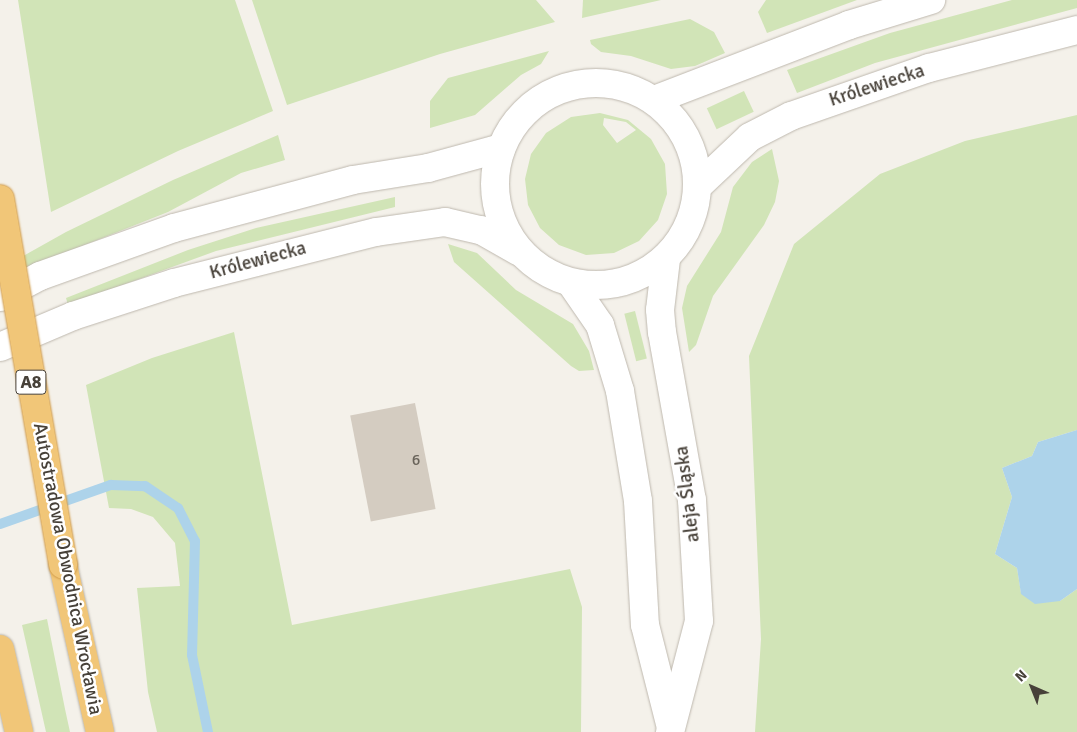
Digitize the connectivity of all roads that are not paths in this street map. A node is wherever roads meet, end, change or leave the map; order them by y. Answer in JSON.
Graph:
{"nodes":[{"id":1,"x":931,"y":0,"type":"edge"},
{"id":2,"x":1077,"y":30,"type":"edge"},
{"id":3,"x":654,"y":100,"type":"junction"},
{"id":4,"x":501,"y":148,"type":"junction"},
{"id":5,"x":698,"y":186,"type":"junction"},
{"id":6,"x":0,"y":199,"type":"edge"},
{"id":7,"x":520,"y":252,"type":"junction"},
{"id":8,"x":666,"y":259,"type":"junction"},
{"id":9,"x":570,"y":283,"type":"junction"},
{"id":10,"x":0,"y":297,"type":"edge"},
{"id":11,"x":0,"y":347,"type":"edge"},
{"id":12,"x":0,"y":649,"type":"edge"},
{"id":13,"x":670,"y":730,"type":"edge"},
{"id":14,"x":19,"y":732,"type":"edge"},
{"id":15,"x":100,"y":732,"type":"edge"}],
"edges":[{"from":1,"to":3,"type":"street"},
{"from":2,"to":5,"type":"street","name":"Królewiecka"},
{"from":3,"to":4,"type":"street"},
{"from":3,"to":5,"type":"street"},
{"from":4,"to":7,"type":"street"},
{"from":4,"to":10,"type":"street"},
{"from":5,"to":8,"type":"street"},
{"from":6,"to":15,"type":"highway","name":"Autostradowa Obwodnica Wrocławia","number":"A8","bridge":true},
{"from":7,"to":9,"type":"street"},
{"from":7,"to":11,"type":"street","name":"Królewiecka"},
{"from":8,"to":9,"type":"street"},
{"from":8,"to":13,"type":"street","name":"aleja Śląska"},
{"from":9,"to":13,"type":"street","name":"aleja Śląska"},
{"from":12,"to":14,"type":"highway"}]}
